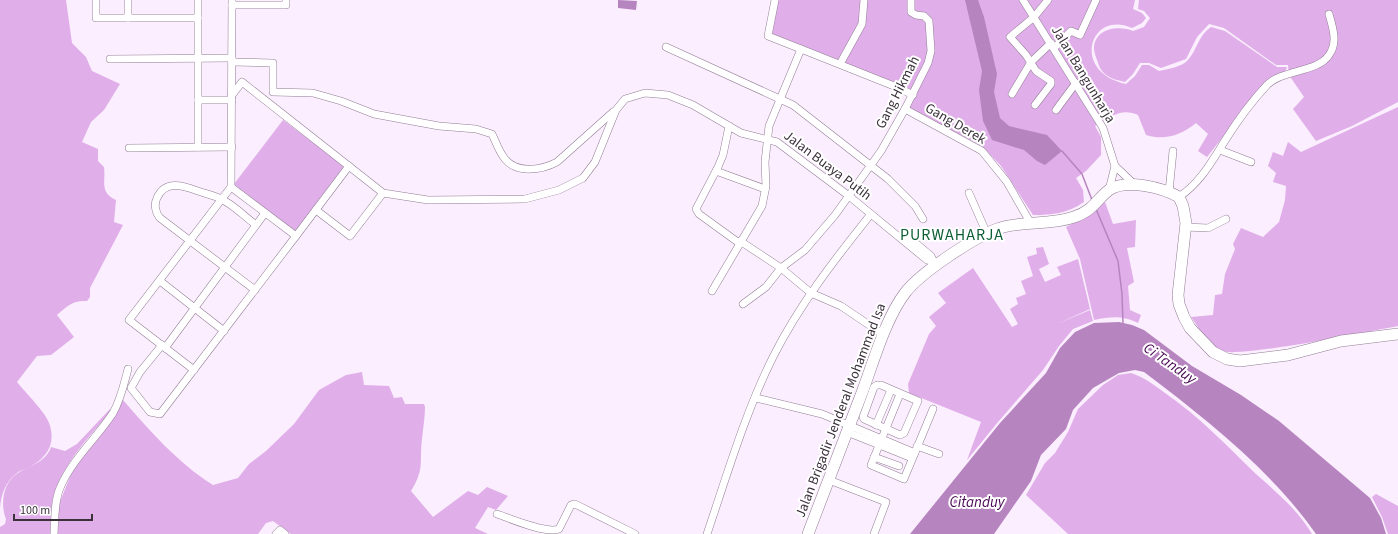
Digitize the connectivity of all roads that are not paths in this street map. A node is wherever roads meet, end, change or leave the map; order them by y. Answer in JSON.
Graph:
{"nodes":[{"id":1,"x":96,"y":0,"type":"edge"},
{"id":2,"x":128,"y":0,"type":"edge"},
{"id":3,"x":198,"y":0,"type":"edge"},
{"id":4,"x":286,"y":0,"type":"edge"},
{"id":5,"x":775,"y":0,"type":"edge"},
{"id":6,"x":864,"y":0,"type":"edge"},
{"id":7,"x":911,"y":0,"type":"edge"},
{"id":8,"x":1023,"y":0,"type":"edge"},
{"id":9,"x":1048,"y":0,"type":"edge"},
{"id":10,"x":1096,"y":0,"type":"edge"},
{"id":11,"x":232,"y":2,"type":"edge"},
{"id":12,"x":1329,"y":14,"type":"dead end"},
{"id":13,"x":1034,"y":17,"type":"junction"},
{"id":14,"x":128,"y":18,"type":"junction"},
{"id":15,"x":198,"y":18,"type":"junction"},
{"id":16,"x":666,"y":46,"type":"dead end"},
{"id":17,"x":1052,"y":46,"type":"junction"},
{"id":18,"x":801,"y":49,"type":"junction"},
{"id":19,"x":110,"y":58,"type":"dead end"},
{"id":20,"x":198,"y":58,"type":"junction"},
{"id":21,"x":232,"y":60,"type":"junction"},
{"id":22,"x":1031,"y":62,"type":"junction"},
{"id":23,"x":840,"y":64,"type":"junction"},
{"id":24,"x":232,"y":74,"type":"junction"},
{"id":25,"x":242,"y":82,"type":"junction"},
{"id":26,"x":1076,"y":83,"type":"junction"},
{"id":27,"x":1012,"y":94,"type":"dead end"},
{"id":28,"x":913,"y":95,"type":"junction"},
{"id":29,"x":232,"y":98,"type":"junction"},
{"id":30,"x":779,"y":98,"type":"junction"},
{"id":31,"x":198,"y":100,"type":"junction"},
{"id":32,"x":1035,"y":105,"type":"dead end"},
{"id":33,"x":905,"y":109,"type":"junction"},
{"id":34,"x":616,"y":110,"type":"junction"},
{"id":35,"x":1056,"y":110,"type":"dead end"},
{"id":36,"x":728,"y":126,"type":"junction"},
{"id":37,"x":768,"y":139,"type":"junction"},
{"id":38,"x":198,"y":147,"type":"junction"},
{"id":39,"x":232,"y":147,"type":"junction"},
{"id":40,"x":129,"y":148,"type":"dead end"},
{"id":41,"x":1220,"y":150,"type":"junction"},
{"id":42,"x":1172,"y":151,"type":"dead end"},
{"id":43,"x":1251,"y":162,"type":"dead end"},
{"id":44,"x":871,"y":165,"type":"junction"},
{"id":45,"x":349,"y":166,"type":"junction"},
{"id":46,"x":1115,"y":166,"type":"junction"},
{"id":47,"x":716,"y":171,"type":"junction"},
{"id":48,"x":1135,"y":185,"type":"junction"},
{"id":49,"x":231,"y":187,"type":"junction"},
{"id":50,"x":766,"y":189,"type":"junction"},
{"id":51,"x":1109,"y":190,"type":"junction"},
{"id":52,"x":383,"y":193,"type":"junction"},
{"id":53,"x":969,"y":193,"type":"dead end"},
{"id":54,"x":1174,"y":195,"type":"junction"},
{"id":55,"x":849,"y":196,"type":"junction"},
{"id":56,"x":222,"y":199,"type":"junction"},
{"id":57,"x":316,"y":210,"type":"junction"},
{"id":58,"x":265,"y":213,"type":"junction"},
{"id":59,"x":871,"y":214,"type":"junction"},
{"id":60,"x":1226,"y":218,"type":"dead end"},
{"id":61,"x":923,"y":219,"type":"dead end"},
{"id":62,"x":1030,"y":222,"type":"junction"},
{"id":63,"x":256,"y":225,"type":"junction"},
{"id":64,"x":1185,"y":228,"type":"junction"},
{"id":65,"x":987,"y":234,"type":"junction"},
{"id":66,"x":296,"y":236,"type":"junction"},
{"id":67,"x":190,"y":241,"type":"junction"},
{"id":68,"x":740,"y":242,"type":"junction"},
{"id":69,"x":934,"y":263,"type":"junction"},
{"id":70,"x":225,"y":267,"type":"junction"},
{"id":71,"x":781,"y":268,"type":"junction"},
{"id":72,"x":160,"y":281,"type":"junction"},
{"id":73,"x":255,"y":290,"type":"junction"},
{"id":74,"x":712,"y":291,"type":"dead end"},
{"id":75,"x":811,"y":293,"type":"junction"},
{"id":76,"x":743,"y":304,"type":"dead end"},
{"id":77,"x":194,"y":308,"type":"junction"},
{"id":78,"x":224,"y":331,"type":"junction"},
{"id":79,"x":1397,"y":333,"type":"edge"},
{"id":80,"x":884,"y":335,"type":"junction"},
{"id":81,"x":163,"y":346,"type":"junction"},
{"id":82,"x":128,"y":369,"type":"dead end"},
{"id":83,"x":194,"y":370,"type":"junction"},
{"id":84,"x":891,"y":390,"type":"junction"},
{"id":85,"x":900,"y":394,"type":"junction"},
{"id":86,"x":756,"y":398,"type":"junction"},
{"id":87,"x":933,"y":410,"type":"dead end"},
{"id":88,"x":876,"y":425,"type":"junction"},
{"id":89,"x":848,"y":429,"type":"junction"},
{"id":90,"x":885,"y":429,"type":"junction"},
{"id":91,"x":880,"y":442,"type":"junction"},
{"id":92,"x":915,"y":453,"type":"junction"},
{"id":93,"x":939,"y":454,"type":"dead end"},
{"id":94,"x":874,"y":457,"type":"junction"},
{"id":95,"x":899,"y":466,"type":"dead end"},
{"id":96,"x":829,"y":480,"type":"junction"},
{"id":97,"x":498,"y":514,"type":"dead end"},
{"id":98,"x":810,"y":533,"type":"edge"},
{"id":99,"x":54,"y":534,"type":"edge"},
{"id":100,"x":635,"y":534,"type":"edge"},
{"id":101,"x":707,"y":534,"type":"edge"},
{"id":102,"x":874,"y":534,"type":"edge"}],
"edges":[{"from":1,"to":14,"type":"street"},
{"from":2,"to":14,"type":"street"},
{"from":3,"to":15,"type":"street"},
{"from":4,"to":11,"type":"street"},
{"from":5,"to":18,"type":"street"},
{"from":6,"to":23,"type":"street"},
{"from":7,"to":28,"type":"street","name":"Gang Hikmah"},
{"from":8,"to":13,"type":"street","name":"Jalan Bangunharja"},
{"from":9,"to":13,"type":"street"},
{"from":10,"to":17,"type":"street"},
{"from":11,"to":21,"type":"street"},
{"from":12,"to":41,"type":"street"},
{"from":13,"to":17,"type":"street","name":"Jalan Bangunharja"},
{"from":13,"to":22,"type":"street"},
{"from":14,"to":15,"type":"street"},
{"from":15,"to":20,"type":"street"},
{"from":16,"to":30,"type":"street"},
{"from":17,"to":22,"type":"street"},
{"from":17,"to":26,"type":"street","name":"Jalan Bangunharja"},
{"from":18,"to":23,"type":"street"},
{"from":18,"to":30,"type":"street"},
{"from":19,"to":20,"type":"street"},
{"from":20,"to":21,"type":"street"},
{"from":20,"to":31,"type":"street"},
{"from":21,"to":24,"type":"street"},
{"from":21,"to":34,"type":"street","name":"Jalan Buaya Putih"},
{"from":22,"to":27,"type":"street"},
{"from":22,"to":32,"type":"street"},
{"from":23,"to":28,"type":"street"},
{"from":24,"to":25,"type":"street"},
{"from":24,"to":29,"type":"street"},
{"from":25,"to":29,"type":"street"},
{"from":25,"to":45,"type":"street"},
{"from":26,"to":35,"type":"street"},
{"from":26,"to":46,"type":"street","name":"Jalan Bangunharja"},
{"from":28,"to":33,"type":"street","name":"Gang Hikmah"},
{"from":29,"to":31,"type":"street"},
{"from":29,"to":39,"type":"street"},
{"from":30,"to":37,"type":"street"},
{"from":30,"to":44,"type":"street"},
{"from":31,"to":38,"type":"street"},
{"from":33,"to":44,"type":"street","name":"Gang Hikmah"},
{"from":33,"to":62,"type":"street","name":"Gang Derek"},
{"from":34,"to":36,"type":"street","name":"Jalan Buaya Putih"},
{"from":34,"to":52,"type":"street"},
{"from":36,"to":37,"type":"street","name":"Jalan Buaya Putih"},
{"from":36,"to":47,"type":"street"},
{"from":37,"to":50,"type":"street"},
{"from":37,"to":55,"type":"street","name":"Jalan Buaya Putih"},
{"from":38,"to":39,"type":"street"},
{"from":38,"to":40,"type":"street"},
{"from":39,"to":49,"type":"street"},
{"from":41,"to":43,"type":"street"},
{"from":41,"to":54,"type":"street"},
{"from":42,"to":54,"type":"street"},
{"from":44,"to":55,"type":"street","name":"Gang Hikmah"},
{"from":44,"to":61,"type":"street"},
{"from":45,"to":52,"type":"street"},
{"from":45,"to":57,"type":"street"},
{"from":46,"to":48,"type":"street"},
{"from":46,"to":51,"type":"street"},
{"from":47,"to":50,"type":"street"},
{"from":47,"to":68,"type":"street"},
{"from":48,"to":51,"type":"highway"},
{"from":48,"to":54,"type":"highway"},
{"from":49,"to":56,"type":"street"},
{"from":49,"to":58,"type":"street"},
{"from":50,"to":68,"type":"street"},
{"from":51,"to":62,"type":"highway","name":"Jalan Brigadir Jenderal Mohammad Isa"},
{"from":52,"to":57,"type":"street"},
{"from":53,"to":65,"type":"street"},
{"from":54,"to":64,"type":"highway"},
{"from":55,"to":59,"type":"street","name":"Jalan Buaya Putih"},
{"from":55,"to":71,"type":"street","name":"Gang Hikmah"},
{"from":56,"to":63,"type":"street"},
{"from":56,"to":67,"type":"street"},
{"from":56,"to":67,"type":"street"},
{"from":57,"to":66,"type":"street"},
{"from":58,"to":63,"type":"street"},
{"from":58,"to":66,"type":"street"},
{"from":59,"to":69,"type":"street","name":"Jalan Buaya Putih"},
{"from":59,"to":75,"type":"street"},
{"from":60,"to":64,"type":"street"},
{"from":62,"to":65,"type":"highway","name":"Jalan Brigadir Jenderal Mohammad Isa"},
{"from":63,"to":70,"type":"street"},
{"from":64,"to":79,"type":"highway"},
{"from":65,"to":69,"type":"highway","name":"Jalan Brigadir Jenderal Mohammad Isa"},
{"from":66,"to":73,"type":"street"},
{"from":67,"to":70,"type":"street"},
{"from":67,"to":72,"type":"street"},
{"from":68,"to":71,"type":"street"},
{"from":68,"to":74,"type":"street"},
{"from":69,"to":80,"type":"highway","name":"Jalan Brigadir Jenderal Mohammad Isa"},
{"from":70,"to":73,"type":"street"},
{"from":70,"to":77,"type":"street"},
{"from":71,"to":75,"type":"street"},
{"from":71,"to":76,"type":"street","name":"Gang Hikmah"},
{"from":72,"to":77,"type":"street"},
{"from":72,"to":81,"type":"street"},
{"from":73,"to":78,"type":"street"},
{"from":75,"to":80,"type":"street"},
{"from":75,"to":86,"type":"street"},
{"from":77,"to":78,"type":"street"},
{"from":77,"to":81,"type":"street"},
{"from":78,"to":83,"type":"street"},
{"from":80,"to":89,"type":"highway","name":"Jalan Brigadir Jenderal Mohammad Isa"},
{"from":81,"to":83,"type":"street"},
{"from":81,"to":83,"type":"street"},
{"from":82,"to":99,"type":"street"},
{"from":84,"to":85,"type":"street"},
{"from":84,"to":88,"type":"street"},
{"from":84,"to":88,"type":"street"},
{"from":85,"to":90,"type":"street"},
{"from":85,"to":90,"type":"street"},
{"from":86,"to":89,"type":"street"},
{"from":86,"to":101,"type":"street"},
{"from":87,"to":92,"type":"street"},
{"from":88,"to":90,"type":"street"},
{"from":89,"to":91,"type":"street"},
{"from":89,"to":96,"type":"highway","name":"Jalan Brigadir Jenderal Mohammad Isa"},
{"from":90,"to":91,"type":"street"},
{"from":91,"to":92,"type":"street"},
{"from":91,"to":94,"type":"street"},
{"from":92,"to":93,"type":"street"},
{"from":92,"to":94,"type":"street"},
{"from":94,"to":95,"type":"street"},
{"from":96,"to":98,"type":"highway","name":"Jalan Brigadir Jenderal Mohammad Isa"},
{"from":96,"to":102,"type":"street"},
{"from":97,"to":100,"type":"street"}]}
